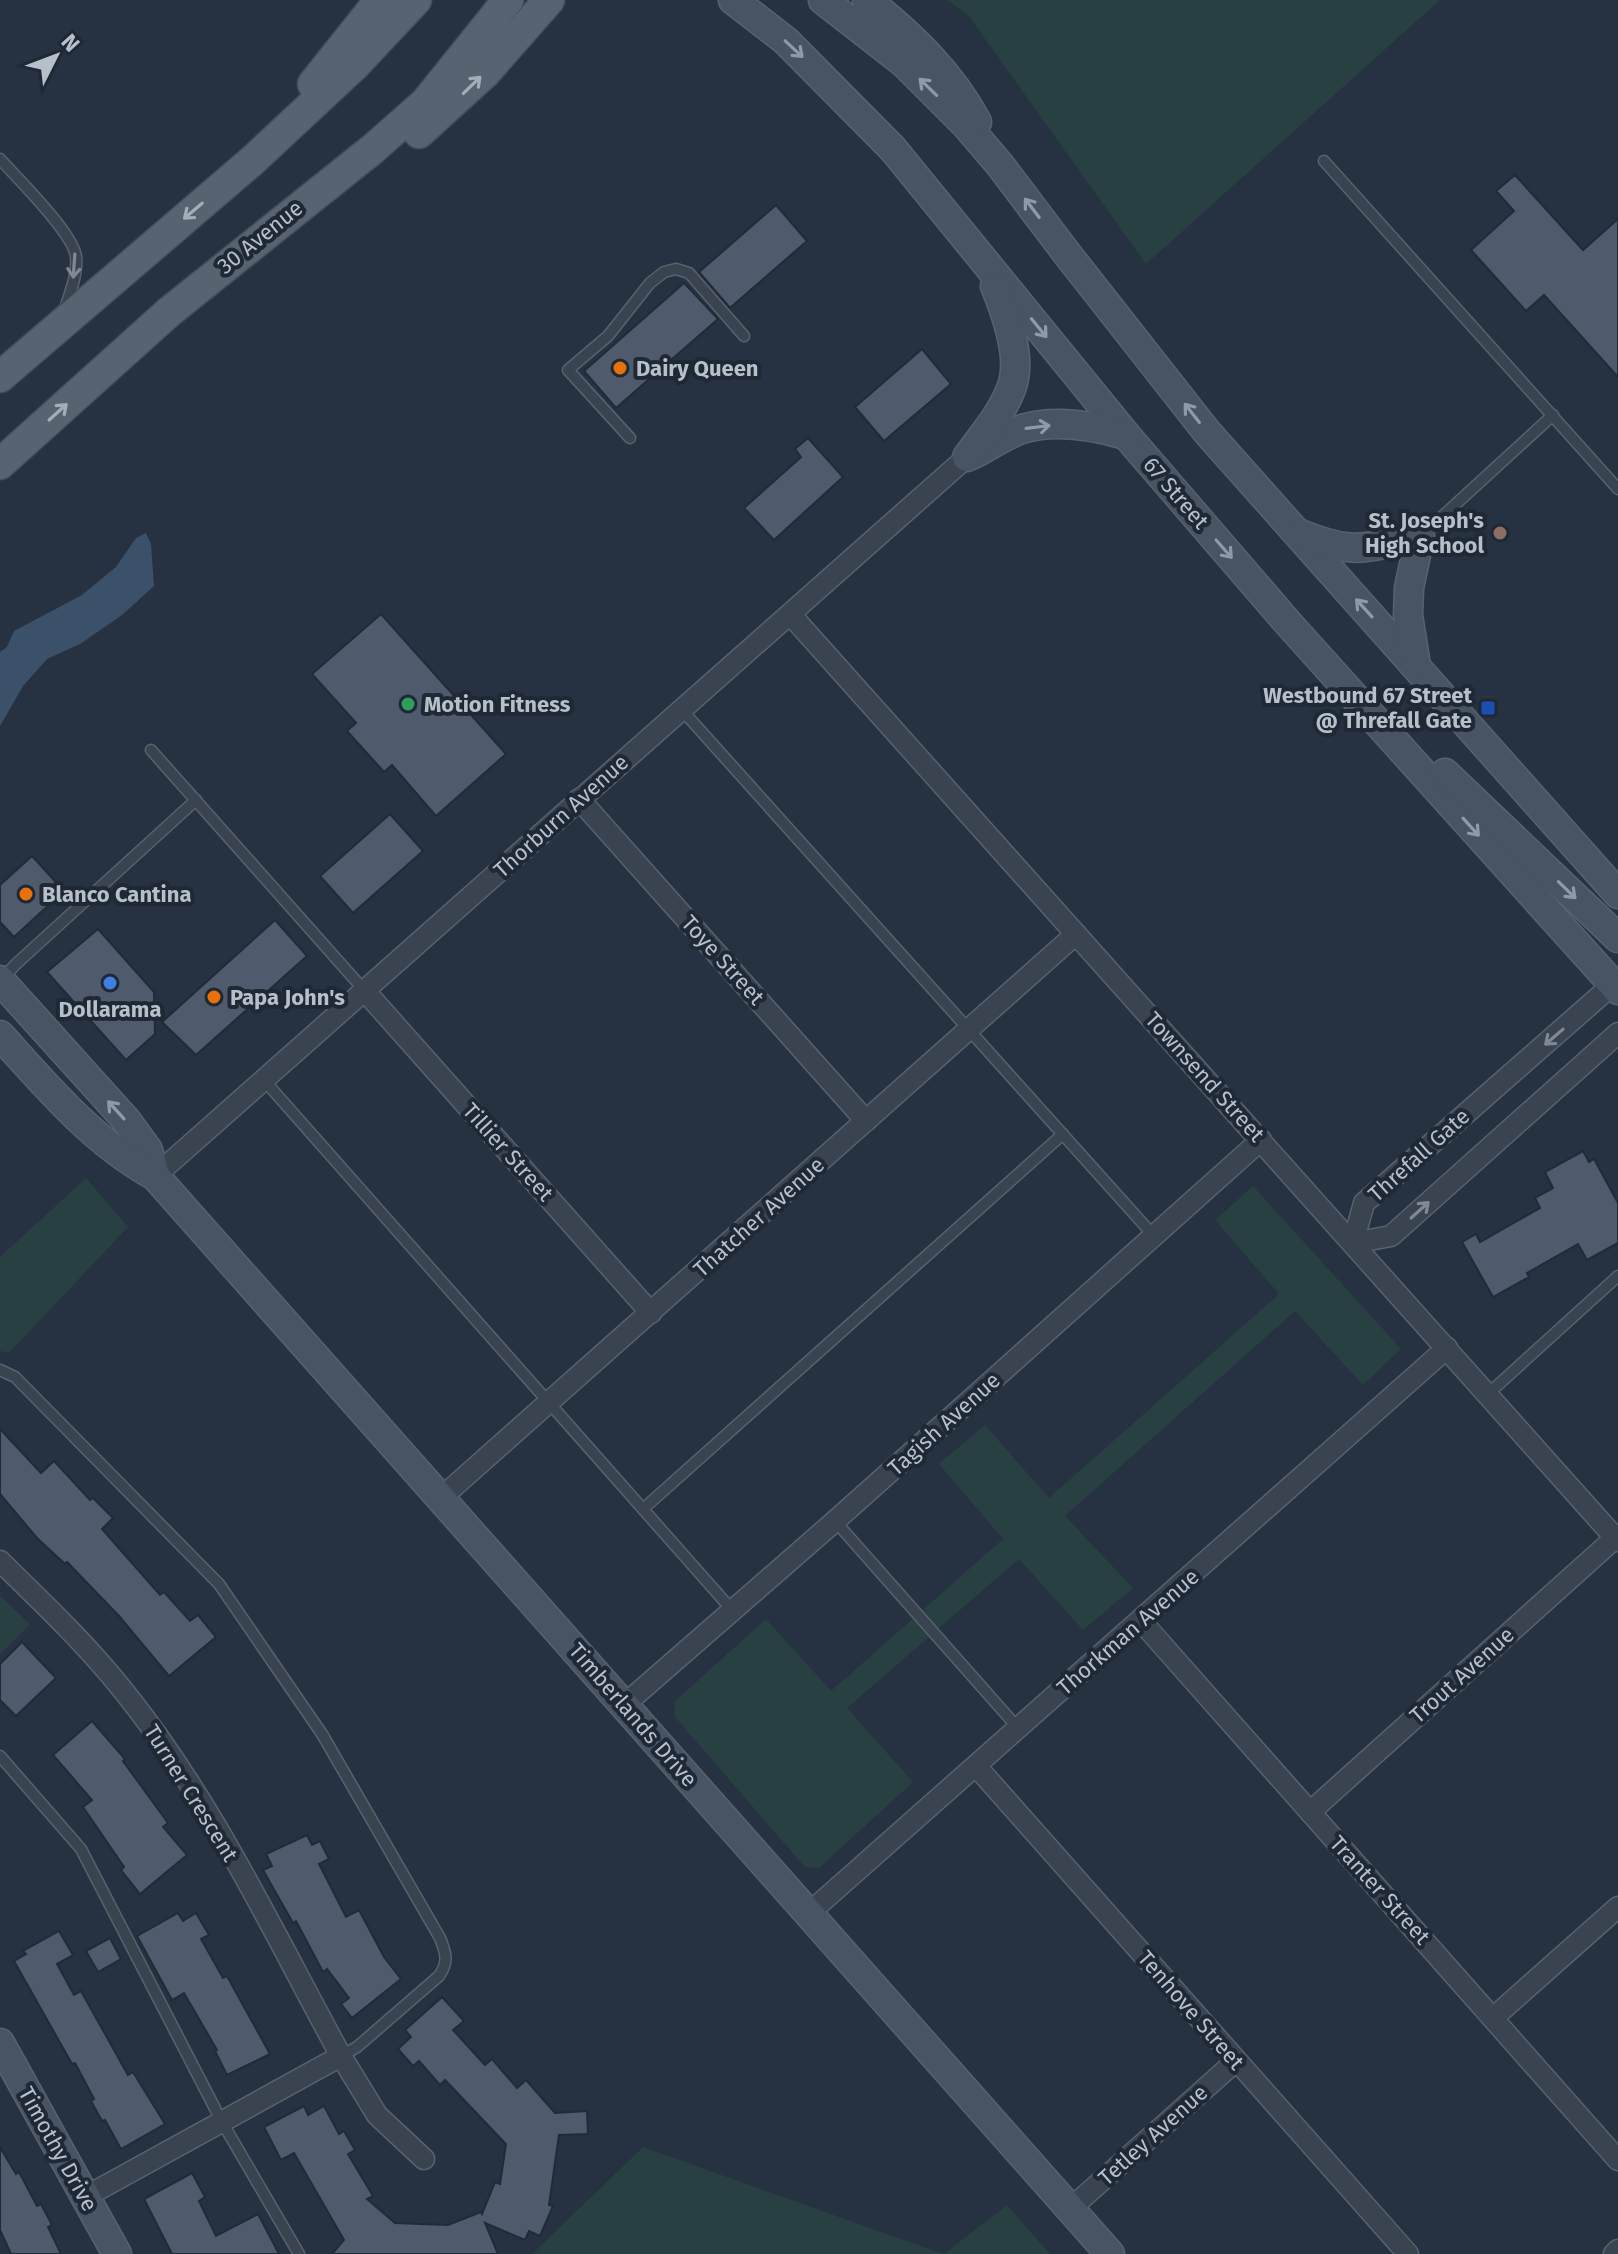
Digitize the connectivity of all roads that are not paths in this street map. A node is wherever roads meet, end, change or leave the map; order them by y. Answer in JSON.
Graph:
{"nodes":[{"id":1,"x":380,"y":0,"type":"edge"},
{"id":2,"x":416,"y":0,"type":"edge"},
{"id":3,"x":508,"y":0,"type":"edge"},
{"id":4,"x":549,"y":0,"type":"edge"},
{"id":5,"x":733,"y":0,"type":"edge"},
{"id":6,"x":823,"y":0,"type":"edge"},
{"id":7,"x":867,"y":0,"type":"edge"},
{"id":8,"x":0,"y":159,"type":"edge"},
{"id":9,"x":252,"y":161,"type":"junction"},
{"id":10,"x":1324,"y":161,"type":"dead end"},
{"id":11,"x":1000,"y":165,"type":"junction"},
{"id":12,"x":317,"y":191,"type":"junction"},
{"id":13,"x":983,"y":260,"type":"junction"},
{"id":14,"x":61,"y":323,"type":"junction"},
{"id":15,"x":744,"y":336,"type":"dead end"},
{"id":16,"x":26,"y":354,"type":"junction"},
{"id":17,"x":0,"y":377,"type":"edge"},
{"id":18,"x":0,"y":388,"type":"edge"},
{"id":19,"x":1553,"y":415,"type":"junction"},
{"id":20,"x":1126,"y":435,"type":"junction"},
{"id":21,"x":630,"y":438,"type":"dead end"},
{"id":22,"x":967,"y":457,"type":"junction"},
{"id":23,"x":0,"y":464,"type":"edge"},
{"id":24,"x":1618,"y":489,"type":"edge"},
{"id":25,"x":1293,"y":531,"type":"junction"},
{"id":26,"x":1420,"y":536,"type":"junction"},
{"id":27,"x":790,"y":614,"type":"junction"},
{"id":28,"x":1288,"y":623,"type":"junction"},
{"id":29,"x":1416,"y":666,"type":"junction"},
{"id":30,"x":682,"y":710,"type":"junction"},
{"id":31,"x":151,"y":750,"type":"dead end"},
{"id":32,"x":579,"y":799,"type":"junction"},
{"id":33,"x":196,"y":800,"type":"junction"},
{"id":34,"x":1586,"y":858,"type":"junction"},
{"id":35,"x":1618,"y":874,"type":"edge"},
{"id":36,"x":1618,"y":894,"type":"edge"},
{"id":37,"x":1076,"y":934,"type":"junction"},
{"id":38,"x":1618,"y":938,"type":"edge"},
{"id":39,"x":0,"y":981,"type":"edge"},
{"id":40,"x":1617,"y":985,"type":"edge"},
{"id":41,"x":364,"y":990,"type":"junction"},
{"id":42,"x":969,"y":1030,"type":"junction"},
{"id":43,"x":1618,"y":1033,"type":"edge"},
{"id":44,"x":0,"y":1035,"type":"edge"},
{"id":45,"x":263,"y":1079,"type":"junction"},
{"id":46,"x":866,"y":1121,"type":"junction"},
{"id":47,"x":1063,"y":1134,"type":"junction"},
{"id":48,"x":1261,"y":1140,"type":"junction"},
{"id":49,"x":155,"y":1176,"type":"junction"},
{"id":50,"x":1154,"y":1236,"type":"junction"},
{"id":51,"x":1353,"y":1243,"type":"junction"},
{"id":52,"x":1618,"y":1276,"type":"edge"},
{"id":53,"x":651,"y":1313,"type":"junction"},
{"id":54,"x":1447,"y":1348,"type":"junction"},
{"id":55,"x":0,"y":1370,"type":"edge"},
{"id":56,"x":1488,"y":1394,"type":"junction"},
{"id":57,"x":549,"y":1403,"type":"junction"},
{"id":58,"x":441,"y":1498,"type":"junction"},
{"id":59,"x":643,"y":1509,"type":"junction"},
{"id":60,"x":835,"y":1521,"type":"junction"},
{"id":61,"x":1617,"y":1540,"type":"edge"},
{"id":62,"x":0,"y":1561,"type":"edge"},
{"id":63,"x":733,"y":1612,"type":"junction"},
{"id":64,"x":1141,"y":1621,"type":"junction"},
{"id":65,"x":624,"y":1705,"type":"junction"},
{"id":66,"x":1018,"y":1728,"type":"junction"},
{"id":67,"x":0,"y":1756,"type":"edge"},
{"id":68,"x":976,"y":1766,"type":"junction"},
{"id":69,"x":1310,"y":1812,"type":"junction"},
{"id":70,"x":1618,"y":1907,"type":"edge"},
{"id":71,"x":808,"y":1914,"type":"junction"},
{"id":72,"x":1493,"y":2018,"type":"junction"},
{"id":73,"x":0,"y":2043,"type":"edge"},
{"id":74,"x":341,"y":2056,"type":"junction"},
{"id":75,"x":1236,"y":2061,"type":"junction"},
{"id":76,"x":222,"y":2122,"type":"junction"},
{"id":77,"x":424,"y":2159,"type":"dead end"},
{"id":78,"x":1618,"y":2160,"type":"edge"},
{"id":79,"x":85,"y":2197,"type":"junction"},
{"id":80,"x":1070,"y":2209,"type":"junction"},
{"id":81,"x":117,"y":2254,"type":"edge"},
{"id":82,"x":299,"y":2254,"type":"edge"},
{"id":83,"x":1110,"y":2254,"type":"edge"},
{"id":84,"x":1408,"y":2254,"type":"edge"}],
"edges":[{"from":1,"to":9,"type":"main road"},
{"from":2,"to":9,"type":"main road"},
{"from":3,"to":12,"type":"main road","name":"30 Avenue"},
{"from":12,"to":4,"type":"main road","one_way":true},
{"from":5,"to":13,"type":"main road","name":"67 Street","one_way":true},
{"from":11,"to":6,"type":"main road","one_way":true},
{"from":7,"to":11,"type":"main road"},
{"from":8,"to":14,"type":"lane","one_way":true},
{"from":9,"to":14,"type":"main road","one_way":true},
{"from":10,"to":19,"type":"lane"},
{"from":25,"to":11,"type":"main road","one_way":true},
{"from":23,"to":12,"type":"main road","name":"30 Avenue","one_way":true},
{"from":13,"to":20,"type":"main road","name":"67 Street","one_way":true},
{"from":13,"to":22,"type":"main road"},
{"from":14,"to":16,"type":"main road"},
{"from":15,"to":21,"type":"lane"},
{"from":16,"to":17,"type":"main road"},
{"from":16,"to":18,"type":"main road"},
{"from":19,"to":24,"type":"lane"},
{"from":19,"to":26,"type":"lane"},
{"from":22,"to":20,"type":"main road","one_way":true},
{"from":20,"to":28,"type":"main road","name":"67 Street","one_way":true},
{"from":22,"to":27,"type":"street","name":"Thorburn Avenue"},
{"from":25,"to":26,"type":"main road"},
{"from":29,"to":25,"type":"main road","one_way":true},
{"from":26,"to":29,"type":"main road"},
{"from":27,"to":30,"type":"street","name":"Thorburn Avenue"},
{"from":27,"to":37,"type":"street","name":"Townsend Street"},
{"from":28,"to":38,"type":"main road","one_way":true},
{"from":28,"to":40,"type":"main road","name":"67 Street","one_way":true},
{"from":29,"to":34,"type":"main road"},
{"from":30,"to":32,"type":"street","name":"Thorburn Avenue"},
{"from":30,"to":42,"type":"lane"},
{"from":31,"to":33,"type":"lane"},
{"from":32,"to":41,"type":"street","name":"Thorburn Avenue"},
{"from":32,"to":46,"type":"street","name":"Toye Street"},
{"from":33,"to":39,"type":"lane"},
{"from":33,"to":41,"type":"lane"},
{"from":34,"to":35,"type":"main road"},
{"from":34,"to":36,"type":"main road"},
{"from":37,"to":42,"type":"street","name":"Thatcher Avenue"},
{"from":37,"to":48,"type":"street","name":"Townsend Street"},
{"from":49,"to":39,"type":"main road","name":"Timberlands Drive","one_way":true},
{"from":40,"to":51,"type":"street","name":"Threfall Gate","one_way":true},
{"from":41,"to":45,"type":"street","name":"Thorburn Avenue"},
{"from":41,"to":53,"type":"street","name":"Tillier Street"},
{"from":42,"to":46,"type":"street","name":"Thatcher Avenue"},
{"from":42,"to":47,"type":"lane"},
{"from":51,"to":43,"type":"street","name":"Threfall Gate","one_way":true},
{"from":44,"to":49,"type":"main road","name":"Timberlands Drive"},
{"from":45,"to":49,"type":"street","name":"Thorburn Avenue"},
{"from":45,"to":57,"type":"lane"},
{"from":46,"to":53,"type":"street","name":"Thatcher Avenue"},
{"from":47,"to":50,"type":"lane"},
{"from":47,"to":59,"type":"lane"},
{"from":48,"to":50,"type":"street","name":"Tagish Avenue"},
{"from":48,"to":51,"type":"street","name":"Townsend Street"},
{"from":49,"to":58,"type":"main road","name":"Timberlands Drive"},
{"from":50,"to":60,"type":"street","name":"Tagish Avenue"},
{"from":51,"to":54,"type":"street","name":"Townsend Street"},
{"from":52,"to":56,"type":"lane"},
{"from":53,"to":57,"type":"street","name":"Thatcher Avenue"},
{"from":54,"to":56,"type":"street","name":"Townsend Street"},
{"from":54,"to":64,"type":"street","name":"Thorkman Avenue"},
{"from":55,"to":74,"type":"lane"},
{"from":56,"to":61,"type":"street","name":"Townsend Street"},
{"from":57,"to":58,"type":"street","name":"Thatcher Avenue"},
{"from":57,"to":59,"type":"lane"},
{"from":58,"to":65,"type":"main road","name":"Timberlands Drive"},
{"from":59,"to":63,"type":"lane"},
{"from":60,"to":63,"type":"street","name":"Tagish Avenue"},
{"from":60,"to":66,"type":"lane"},
{"from":61,"to":69,"type":"street","name":"Trout Avenue"},
{"from":62,"to":74,"type":"street","name":"Turner Crescent"},
{"from":63,"to":65,"type":"street","name":"Tagish Avenue"},
{"from":64,"to":66,"type":"street","name":"Thorkman Avenue"},
{"from":64,"to":69,"type":"street","name":"Tranter Street"},
{"from":65,"to":71,"type":"main road","name":"Timberlands Drive"},
{"from":66,"to":68,"type":"street","name":"Thorkman Avenue"},
{"from":67,"to":76,"type":"lane"},
{"from":68,"to":71,"type":"street","name":"Thorkman Avenue"},
{"from":68,"to":75,"type":"street","name":"Tenhove Street"},
{"from":69,"to":72,"type":"street","name":"Tranter Street"},
{"from":70,"to":72,"type":"street"},
{"from":71,"to":80,"type":"main road","name":"Timberlands Drive"},
{"from":72,"to":78,"type":"street","name":"Tranter Street"},
{"from":73,"to":79,"type":"main road","name":"Timothy Drive"},
{"from":74,"to":76,"type":"street"},
{"from":74,"to":77,"type":"street","name":"Turner Crescent"},
{"from":75,"to":80,"type":"street","name":"Tetley Avenue"},
{"from":75,"to":84,"type":"street","name":"Tenhove Street"},
{"from":76,"to":79,"type":"street"},
{"from":76,"to":82,"type":"lane"},
{"from":79,"to":81,"type":"main road","name":"Timothy Drive"},
{"from":80,"to":83,"type":"main road","name":"Timberlands Drive"}]}
